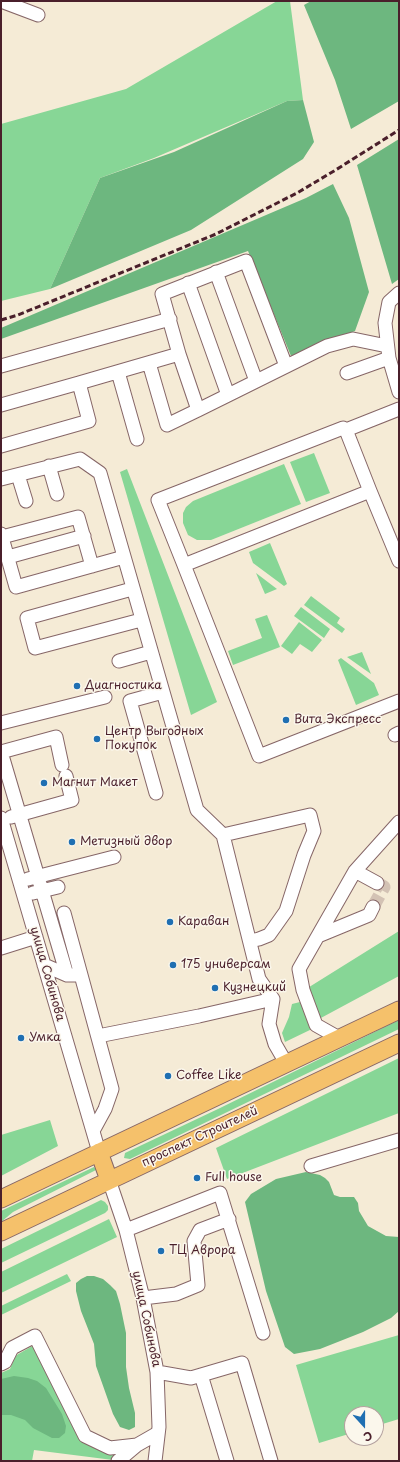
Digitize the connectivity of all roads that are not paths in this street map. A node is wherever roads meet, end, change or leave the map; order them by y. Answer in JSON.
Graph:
{"nodes":[{"id":1,"x":5,"y":3,"type":"edge"},
{"id":2,"x":38,"y":15,"type":"dead end"},
{"id":3,"x":216,"y":272,"type":"junction"},
{"id":4,"x":188,"y":283,"type":"junction"},
{"id":5,"x":399,"y":293,"type":"edge"},
{"id":6,"x":170,"y":319,"type":"junction"},
{"id":7,"x":388,"y":352,"type":"junction"},
{"id":8,"x":179,"y":354,"type":"junction"},
{"id":9,"x":149,"y":363,"type":"junction"},
{"id":10,"x":1,"y":366,"type":"edge"},
{"id":11,"x":286,"y":366,"type":"junction"},
{"id":12,"x":118,"y":372,"type":"junction"},
{"id":13,"x":347,"y":373,"type":"dead end"},
{"id":14,"x":256,"y":381,"type":"junction"},
{"id":15,"x":79,"y":383,"type":"junction"},
{"id":16,"x":399,"y":392,"type":"edge"},
{"id":17,"x":228,"y":395,"type":"junction"},
{"id":18,"x":1,"y":405,"type":"edge"},
{"id":19,"x":399,"y":409,"type":"edge"},
{"id":20,"x":198,"y":410,"type":"junction"},
{"id":21,"x":346,"y":430,"type":"junction"},
{"id":22,"x":137,"y":439,"type":"dead end"},
{"id":23,"x":1,"y":446,"type":"edge"},
{"id":24,"x":49,"y":466,"type":"junction"},
{"id":25,"x":18,"y":475,"type":"junction"},
{"id":26,"x":1,"y":479,"type":"edge"},
{"id":27,"x":370,"y":491,"type":"junction"},
{"id":28,"x":57,"y":494,"type":"dead end"},
{"id":29,"x":26,"y":502,"type":"dead end"},
{"id":30,"x":1,"y":535,"type":"edge"},
{"id":31,"x":84,"y":536,"type":"junction"},
{"id":32,"x":8,"y":557,"type":"junction"},
{"id":33,"x":124,"y":557,"type":"junction"},
{"id":34,"x":399,"y":561,"type":"edge"},
{"id":35,"x":184,"y":565,"type":"junction"},
{"id":36,"x":92,"y":566,"type":"junction"},
{"id":37,"x":132,"y":589,"type":"junction"},
{"id":38,"x":142,"y":620,"type":"junction"},
{"id":39,"x":151,"y":652,"type":"junction"},
{"id":40,"x":119,"y":661,"type":"dead end"},
{"id":41,"x":163,"y":692,"type":"junction"},
{"id":42,"x":105,"y":697,"type":"dead end"},
{"id":43,"x":399,"y":701,"type":"edge"},
{"id":44,"x":1,"y":723,"type":"edge"},
{"id":45,"x":1,"y":752,"type":"edge"},
{"id":46,"x":156,"y":793,"type":"dead end"},
{"id":47,"x":19,"y":815,"type":"junction"},
{"id":48,"x":1,"y":819,"type":"edge"},
{"id":49,"x":399,"y":822,"type":"edge"},
{"id":50,"x":223,"y":835,"type":"junction"},
{"id":51,"x":114,"y":857,"type":"dead end"},
{"id":52,"x":355,"y":871,"type":"junction"},
{"id":53,"x":37,"y":876,"type":"junction"},
{"id":54,"x":20,"y":882,"type":"junction"},
{"id":55,"x":377,"y":883,"type":"dead end"},
{"id":56,"x":58,"y":887,"type":"dead end"},
{"id":57,"x":41,"y":890,"type":"junction"},
{"id":58,"x":24,"y":896,"type":"junction"},
{"id":59,"x":373,"y":906,"type":"tunnel mouth"},
{"id":60,"x":64,"y":913,"type":"dead end"},
{"id":61,"x":318,"y":936,"type":"junction"},
{"id":62,"x":36,"y":937,"type":"junction"},
{"id":63,"x":250,"y":941,"type":"junction"},
{"id":64,"x":1,"y":948,"type":"edge"},
{"id":65,"x":44,"y":965,"type":"junction"},
{"id":66,"x":67,"y":975,"type":"junction"},
{"id":67,"x":81,"y":975,"type":"junction"},
{"id":68,"x":273,"y":999,"type":"junction"},
{"id":69,"x":399,"y":1010,"type":"edge"},
{"id":70,"x":98,"y":1036,"type":"junction"},
{"id":71,"x":339,"y":1038,"type":"junction"},
{"id":72,"x":399,"y":1043,"type":"edge"},
{"id":73,"x":286,"y":1063,"type":"junction"},
{"id":74,"x":93,"y":1131,"type":"junction"},
{"id":75,"x":399,"y":1140,"type":"edge"},
{"id":76,"x":99,"y":1152,"type":"junction"},
{"id":77,"x":311,"y":1166,"type":"dead end"},
{"id":78,"x":109,"y":1180,"type":"junction"},
{"id":79,"x":1,"y":1199,"type":"edge"},
{"id":80,"x":229,"y":1219,"type":"junction"},
{"id":81,"x":126,"y":1230,"type":"junction"},
{"id":82,"x":1,"y":1232,"type":"edge"},
{"id":83,"x":143,"y":1298,"type":"junction"},
{"id":84,"x":263,"y":1333,"type":"dead end"},
{"id":85,"x":1,"y":1364,"type":"edge"},
{"id":86,"x":157,"y":1372,"type":"junction"},
{"id":87,"x":201,"y":1375,"type":"junction"},
{"id":88,"x":158,"y":1433,"type":"junction"},
{"id":89,"x":136,"y":1445,"type":"junction"},
{"id":90,"x":118,"y":1461,"type":"edge"},
{"id":91,"x":155,"y":1461,"type":"edge"},
{"id":92,"x":227,"y":1461,"type":"edge"},
{"id":93,"x":271,"y":1461,"type":"edge"}],
"edges":[{"from":1,"to":2,"type":"street"},
{"from":3,"to":4,"type":"street"},
{"from":3,"to":11,"type":"street"},
{"from":3,"to":14,"type":"street"},
{"from":4,"to":6,"type":"street"},
{"from":4,"to":17,"type":"street"},
{"from":5,"to":7,"type":"street"},
{"from":6,"to":8,"type":"street"},
{"from":6,"to":10,"type":"street"},
{"from":7,"to":11,"type":"street"},
{"from":7,"to":13,"type":"street"},
{"from":7,"to":16,"type":"street"},
{"from":8,"to":9,"type":"street"},
{"from":8,"to":20,"type":"street"},
{"from":9,"to":12,"type":"street"},
{"from":9,"to":20,"type":"street"},
{"from":11,"to":14,"type":"street"},
{"from":12,"to":15,"type":"street"},
{"from":12,"to":22,"type":"street"},
{"from":14,"to":17,"type":"street"},
{"from":15,"to":18,"type":"street"},
{"from":15,"to":23,"type":"street"},
{"from":17,"to":20,"type":"street"},
{"from":19,"to":21,"type":"street"},
{"from":21,"to":27,"type":"street"},
{"from":21,"to":35,"type":"street"},
{"from":24,"to":25,"type":"street"},
{"from":24,"to":28,"type":"street"},
{"from":24,"to":33,"type":"street"},
{"from":25,"to":26,"type":"street"},
{"from":25,"to":29,"type":"street"},
{"from":27,"to":34,"type":"street"},
{"from":27,"to":35,"type":"street"},
{"from":30,"to":31,"type":"street"},
{"from":30,"to":32,"type":"street"},
{"from":31,"to":32,"type":"street"},
{"from":31,"to":36,"type":"street"},
{"from":32,"to":36,"type":"street"},
{"from":33,"to":36,"type":"street"},
{"from":33,"to":37,"type":"street"},
{"from":35,"to":43,"type":"street"},
{"from":37,"to":38,"type":"street"},
{"from":37,"to":38,"type":"street"},
{"from":38,"to":39,"type":"street"},
{"from":39,"to":40,"type":"street"},
{"from":39,"to":41,"type":"street"},
{"from":41,"to":46,"type":"street"},
{"from":41,"to":50,"type":"street"},
{"from":42,"to":44,"type":"street"},
{"from":45,"to":47,"type":"street"},
{"from":45,"to":47,"type":"street"},
{"from":47,"to":48,"type":"street"},
{"from":47,"to":53,"type":"street"},
{"from":48,"to":54,"type":"street","name":"улица Собинова"},
{"from":49,"to":52,"type":"street"},
{"from":50,"to":63,"type":"street"},
{"from":50,"to":63,"type":"street"},
{"from":51,"to":53,"type":"street"},
{"from":52,"to":55,"type":"street"},
{"from":52,"to":61,"type":"street"},
{"from":53,"to":54,"type":"street"},
{"from":53,"to":57,"type":"street"},
{"from":54,"to":58,"type":"street","name":"улица Собинова"},
{"from":56,"to":57,"type":"street"},
{"from":57,"to":58,"type":"street"},
{"from":57,"to":66,"type":"street"},
{"from":58,"to":62,"type":"street","name":"улица Собинова"},
{"from":59,"to":61,"type":"street"},
{"from":60,"to":67,"type":"street"},
{"from":61,"to":71,"type":"street"},
{"from":62,"to":64,"type":"street"},
{"from":62,"to":65,"type":"street","name":"улица Собинова"},
{"from":63,"to":68,"type":"street"},
{"from":65,"to":66,"type":"street"},
{"from":65,"to":74,"type":"street","name":"улица Собинова"},
{"from":66,"to":67,"type":"street"},
{"from":67,"to":70,"type":"street"},
{"from":68,"to":70,"type":"street"},
{"from":68,"to":73,"type":"street"},
{"from":69,"to":71,"type":"main road"},
{"from":70,"to":74,"type":"street"},
{"from":71,"to":73,"type":"main road"},
{"from":72,"to":78,"type":"main road","name":"проспект Строителей"},
{"from":73,"to":76,"type":"main road"},
{"from":74,"to":76,"type":"street","name":"улица Собинова"},
{"from":75,"to":77,"type":"street"},
{"from":76,"to":78,"type":"main road"},
{"from":76,"to":79,"type":"main road"},
{"from":78,"to":81,"type":"street","name":"улица Собинова"},
{"from":78,"to":82,"type":"main road","name":"проспект Строителей"},
{"from":80,"to":81,"type":"street"},
{"from":80,"to":83,"type":"street"},
{"from":80,"to":84,"type":"street"},
{"from":81,"to":83,"type":"street","name":"улица Собинова"},
{"from":83,"to":86,"type":"street","name":"улица Собинова"},
{"from":85,"to":89,"type":"street"},
{"from":86,"to":87,"type":"street"},
{"from":86,"to":88,"type":"street","name":"улица Собинова"},
{"from":87,"to":92,"type":"street"},
{"from":87,"to":93,"type":"street"},
{"from":88,"to":89,"type":"street"},
{"from":88,"to":91,"type":"street","name":"улица Собинова"},
{"from":89,"to":90,"type":"street"}]}
